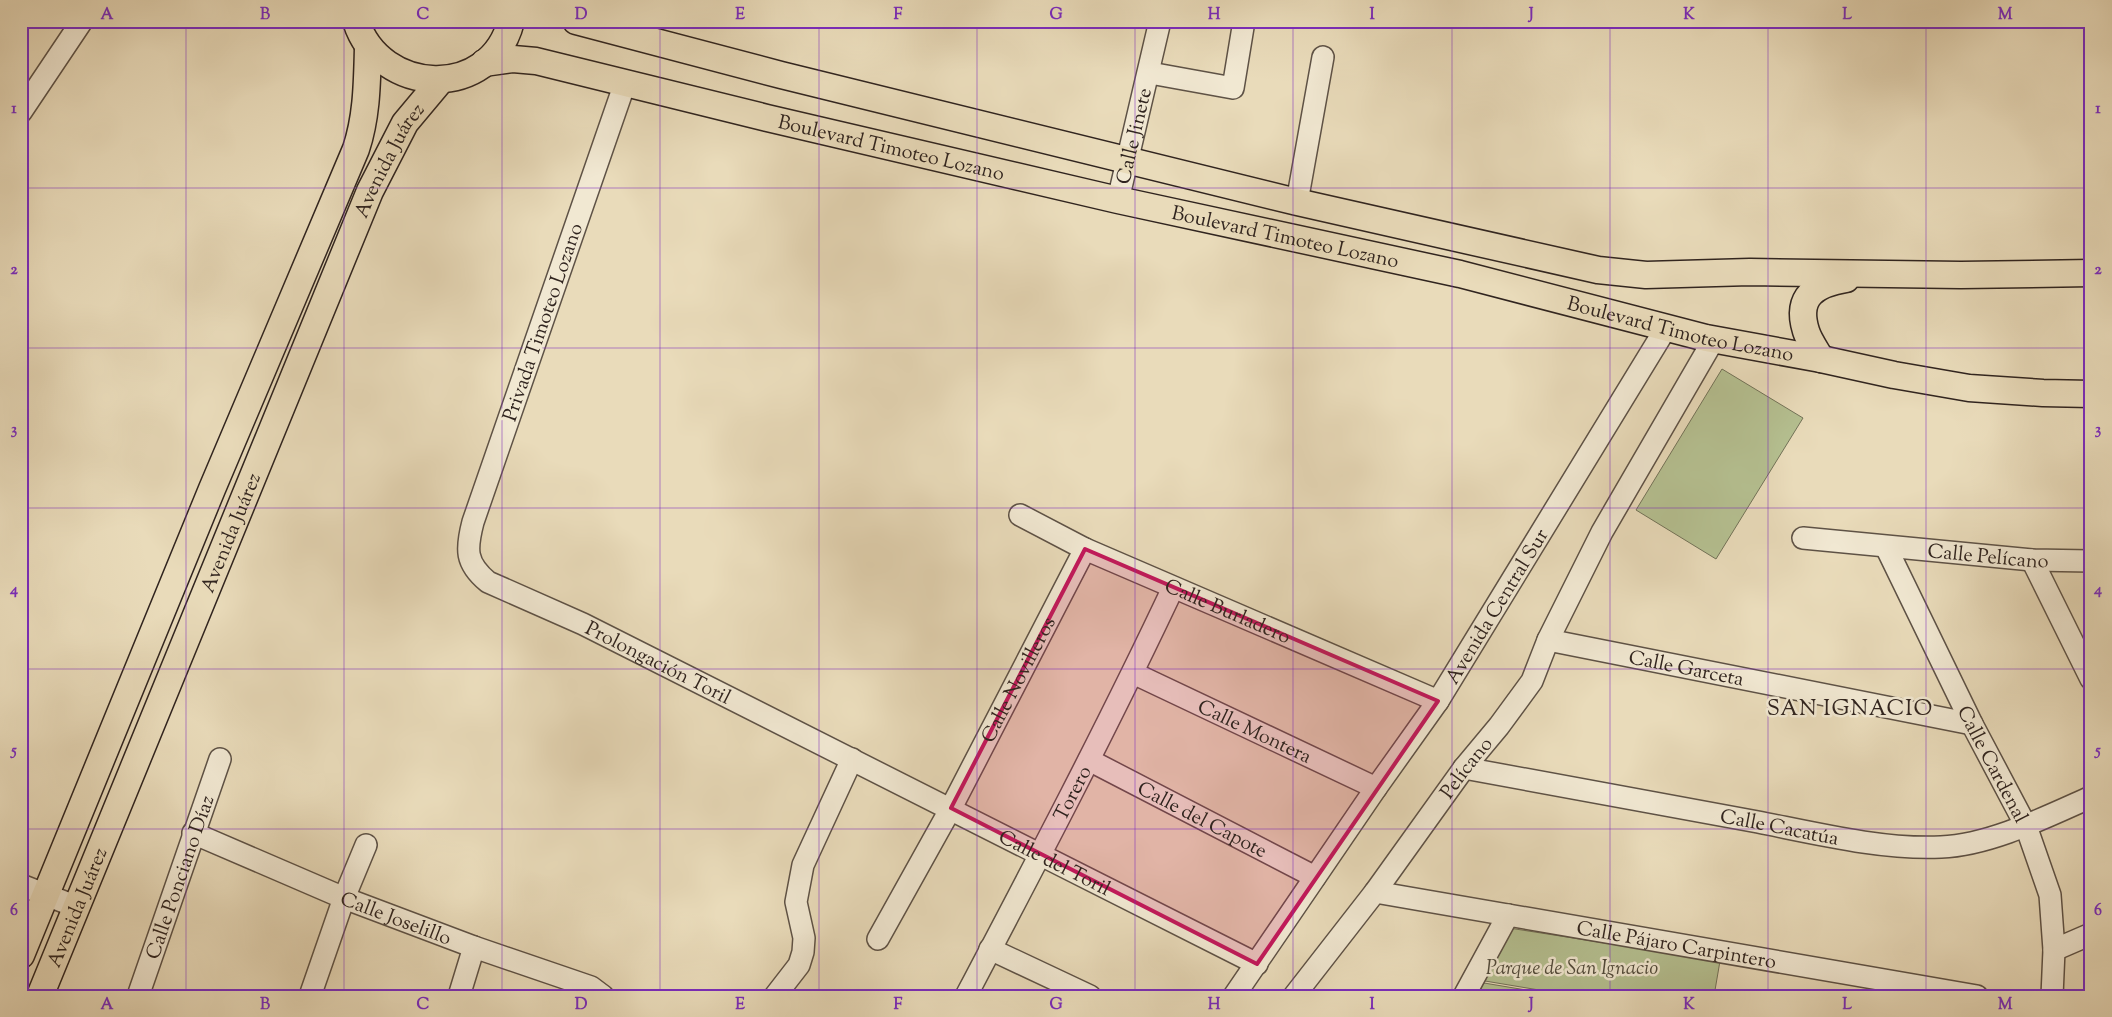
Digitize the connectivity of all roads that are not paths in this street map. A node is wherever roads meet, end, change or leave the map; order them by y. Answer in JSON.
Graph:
{"nodes":[{"id":1,"x":82,"y":21,"type":"edge"},
{"id":2,"x":511,"y":21,"type":"edge"},
{"id":3,"x":576,"y":21,"type":"edge"},
{"id":4,"x":1160,"y":21,"type":"edge"},
{"id":5,"x":1244,"y":21,"type":"edge"},
{"id":6,"x":355,"y":22,"type":"edge"},
{"id":7,"x":368,"y":48,"type":"junction"},
{"id":8,"x":1323,"y":58,"type":"dead end"},
{"id":9,"x":484,"y":63,"type":"junction"},
{"id":10,"x":1150,"y":72,"type":"junction"},
{"id":11,"x":441,"y":80,"type":"junction"},
{"id":12,"x":625,"y":83,"type":"junction"},
{"id":13,"x":21,"y":112,"type":"edge"},
{"id":14,"x":1031,"y":136,"type":"junction"},
{"id":15,"x":1128,"y":160,"type":"junction"},
{"id":16,"x":1022,"y":177,"type":"junction"},
{"id":17,"x":1118,"y":200,"type":"junction"},
{"id":18,"x":1297,"y":202,"type":"junction"},
{"id":19,"x":2091,"y":273,"type":"edge"},
{"id":20,"x":1877,"y":274,"type":"junction"},
{"id":21,"x":1693,"y":335,"type":"junction"},
{"id":22,"x":1821,"y":359,"type":"junction"},
{"id":23,"x":2091,"y":394,"type":"edge"},
{"id":24,"x":1020,"y":515,"type":"dead end"},
{"id":25,"x":1803,"y":538,"type":"dead end"},
{"id":26,"x":1886,"y":547,"type":"junction"},
{"id":27,"x":1085,"y":549,"type":"junction"},
{"id":28,"x":2032,"y":560,"type":"junction"},
{"id":29,"x":2091,"y":561,"type":"edge"},
{"id":30,"x":470,"y":562,"type":"joint"},
{"id":31,"x":1174,"y":588,"type":"junction"},
{"id":32,"x":1548,"y":640,"type":"junction"},
{"id":33,"x":1133,"y":673,"type":"junction"},
{"id":34,"x":2091,"y":679,"type":"edge"},
{"id":35,"x":1438,"y":701,"type":"junction"},
{"id":36,"x":1972,"y":724,"type":"junction"},
{"id":37,"x":220,"y":759,"type":"dead end"},
{"id":38,"x":852,"y":759,"type":"junction"},
{"id":39,"x":1089,"y":760,"type":"junction"},
{"id":40,"x":1464,"y":768,"type":"junction"},
{"id":41,"x":1376,"y":788,"type":"junction"},
{"id":42,"x":2091,"y":797,"type":"edge"},
{"id":43,"x":951,"y":808,"type":"junction"},
{"id":44,"x":2026,"y":826,"type":"junction"},
{"id":45,"x":193,"y":833,"type":"junction"},
{"id":46,"x":366,"y":846,"type":"dead end"},
{"id":47,"x":1042,"y":854,"type":"junction"},
{"id":48,"x":1315,"y":877,"type":"junction"},
{"id":49,"x":21,"y":885,"type":"edge"},
{"id":50,"x":1375,"y":892,"type":"junction"},
{"id":51,"x":47,"y":894,"type":"junction"},
{"id":52,"x":344,"y":898,"type":"junction"},
{"id":53,"x":77,"y":907,"type":"junction"},
{"id":54,"x":1508,"y":915,"type":"junction"},
{"id":55,"x":2091,"y":934,"type":"edge"},
{"id":56,"x":878,"y":939,"type":"dead end"},
{"id":57,"x":474,"y":948,"type":"junction"},
{"id":58,"x":990,"y":950,"type":"junction"},
{"id":59,"x":2054,"y":950,"type":"junction"},
{"id":60,"x":21,"y":955,"type":"edge"},
{"id":61,"x":1257,"y":964,"type":"junction"},
{"id":62,"x":1940,"y":993,"type":"edge"},
{"id":63,"x":608,"y":995,"type":"edge"},
{"id":64,"x":40,"y":996,"type":"edge"},
{"id":65,"x":138,"y":996,"type":"edge"},
{"id":66,"x":310,"y":996,"type":"edge"},
{"id":67,"x":459,"y":996,"type":"edge"},
{"id":68,"x":775,"y":996,"type":"edge"},
{"id":69,"x":966,"y":996,"type":"edge"},
{"id":70,"x":1090,"y":996,"type":"edge"},
{"id":71,"x":1234,"y":996,"type":"edge"},
{"id":72,"x":1294,"y":996,"type":"edge"},
{"id":73,"x":1464,"y":996,"type":"edge"},
{"id":74,"x":1977,"y":996,"type":"edge"},
{"id":75,"x":2052,"y":996,"type":"edge"}],
"edges":[{"from":1,"to":13,"type":"street"},
{"from":2,"to":9,"type":"main road"},
{"from":3,"to":14,"type":"main road","name":"Boulevard Timoteo Lozano"},
{"from":4,"to":10,"type":"street","name":"Calle Jinete"},
{"from":5,"to":10,"type":"street"},
{"from":6,"to":7,"type":"main road"},
{"from":7,"to":11,"type":"main road"},
{"from":7,"to":51,"type":"main road","name":"Avenida Juárez"},
{"from":8,"to":18,"type":"street"},
{"from":9,"to":11,"type":"main road"},
{"from":9,"to":12,"type":"main road","name":"Boulevard Timoteo Lozano"},
{"from":10,"to":15,"type":"street","name":"Calle Jinete"},
{"from":11,"to":53,"type":"main road","name":"Avenida Juárez"},
{"from":12,"to":16,"type":"main road","name":"Boulevard Timoteo Lozano"},
{"from":12,"to":30,"type":"street","name":"Privada Timoteo Lozano"},
{"from":14,"to":15,"type":"main road","name":"Boulevard Timoteo Lozano"},
{"from":14,"to":16,"type":"main road"},
{"from":15,"to":17,"type":"street","name":"Calle Jinete"},
{"from":15,"to":18,"type":"main road","name":"Boulevard Timoteo Lozano"},
{"from":16,"to":17,"type":"main road","name":"Boulevard Timoteo Lozano"},
{"from":17,"to":21,"type":"main road","name":"Boulevard Timoteo Lozano"},
{"from":18,"to":20,"type":"main road","name":"Boulevard Timoteo Lozano"},
{"from":19,"to":20,"type":"main road","name":"Boulevard Timoteo Lozano"},
{"from":20,"to":22,"type":"main road"},
{"from":21,"to":22,"type":"main road","name":"Boulevard Timoteo Lozano"},
{"from":21,"to":32,"type":"street","name":"Pelícano"},
{"from":21,"to":35,"type":"street","name":"Avenida Central Sur"},
{"from":22,"to":23,"type":"main road","name":"Boulevard Timoteo Lozano"},
{"from":24,"to":27,"type":"street","name":"Calle Burladero"},
{"from":25,"to":26,"type":"street","name":"Calle Pelícano"},
{"from":26,"to":28,"type":"street","name":"Calle Pelícano"},
{"from":26,"to":36,"type":"street","name":"Calle Cardenal"},
{"from":27,"to":31,"type":"street","name":"Calle Burladero"},
{"from":27,"to":43,"type":"street","name":"Calle Novilleros"},
{"from":28,"to":29,"type":"street","name":"Calle Pelícano"},
{"from":28,"to":34,"type":"street"},
{"from":30,"to":38,"type":"street","name":"Prolongación Toril"},
{"from":31,"to":33,"type":"street","name":"Torero"},
{"from":31,"to":35,"type":"street","name":"Calle Burladero"},
{"from":32,"to":36,"type":"street","name":"Calle Garceta"},
{"from":32,"to":40,"type":"street","name":"Pelícano"},
{"from":33,"to":39,"type":"street","name":"Torero"},
{"from":33,"to":41,"type":"street","name":"Calle Montera"},
{"from":35,"to":41,"type":"street","name":"Avenida Central Sur"},
{"from":36,"to":44,"type":"street","name":"Calle Cardenal"},
{"from":37,"to":45,"type":"street","name":"Calle Ponciano Díaz"},
{"from":38,"to":43,"type":"street","name":"Calle del Toril"},
{"from":38,"to":68,"type":"street"},
{"from":39,"to":47,"type":"street","name":"Torero"},
{"from":39,"to":48,"type":"street","name":"Calle del Capote"},
{"from":40,"to":44,"type":"street","name":"Calle Cacatúa"},
{"from":40,"to":50,"type":"street","name":"Pelícano"},
{"from":41,"to":48,"type":"street","name":"Avenida Central Sur"},
{"from":42,"to":44,"type":"street","name":"Calle Cacatúa"},
{"from":43,"to":47,"type":"street","name":"Calle del Toril"},
{"from":43,"to":56,"type":"street","name":"Calle Novilleros"},
{"from":44,"to":59,"type":"street","name":"Calle Cardenal"},
{"from":45,"to":52,"type":"street","name":"Calle Joselillo"},
{"from":45,"to":65,"type":"street","name":"Calle Ponciano Díaz"},
{"from":46,"to":52,"type":"street"},
{"from":47,"to":58,"type":"street","name":"Torero"},
{"from":47,"to":61,"type":"street","name":"Calle del Toril"},
{"from":48,"to":61,"type":"street","name":"Avenida Central Sur"},
{"from":49,"to":51,"type":"street"},
{"from":50,"to":54,"type":"street","name":"Calle Pájaro Carpintero"},
{"from":50,"to":72,"type":"street","name":"Pelícano"},
{"from":51,"to":53,"type":"street"},
{"from":51,"to":60,"type":"main road","name":"Avenida Juárez"},
{"from":52,"to":57,"type":"street","name":"Calle Joselillo"},
{"from":52,"to":66,"type":"street"},
{"from":53,"to":64,"type":"main road","name":"Avenida Juárez"},
{"from":54,"to":62,"type":"street","name":"Calle Pájaro Carpintero"},
{"from":54,"to":73,"type":"street"},
{"from":55,"to":59,"type":"street"},
{"from":57,"to":63,"type":"street","name":"Calle Joselillo"},
{"from":57,"to":67,"type":"street"},
{"from":58,"to":69,"type":"street","name":"Torero"},
{"from":58,"to":70,"type":"street"},
{"from":59,"to":75,"type":"street","name":"Calle Cardenal"},
{"from":61,"to":71,"type":"street","name":"Avenida Central Sur"},
{"from":62,"to":74,"type":"street","name":"Calle Pájaro Carpintero"}]}
